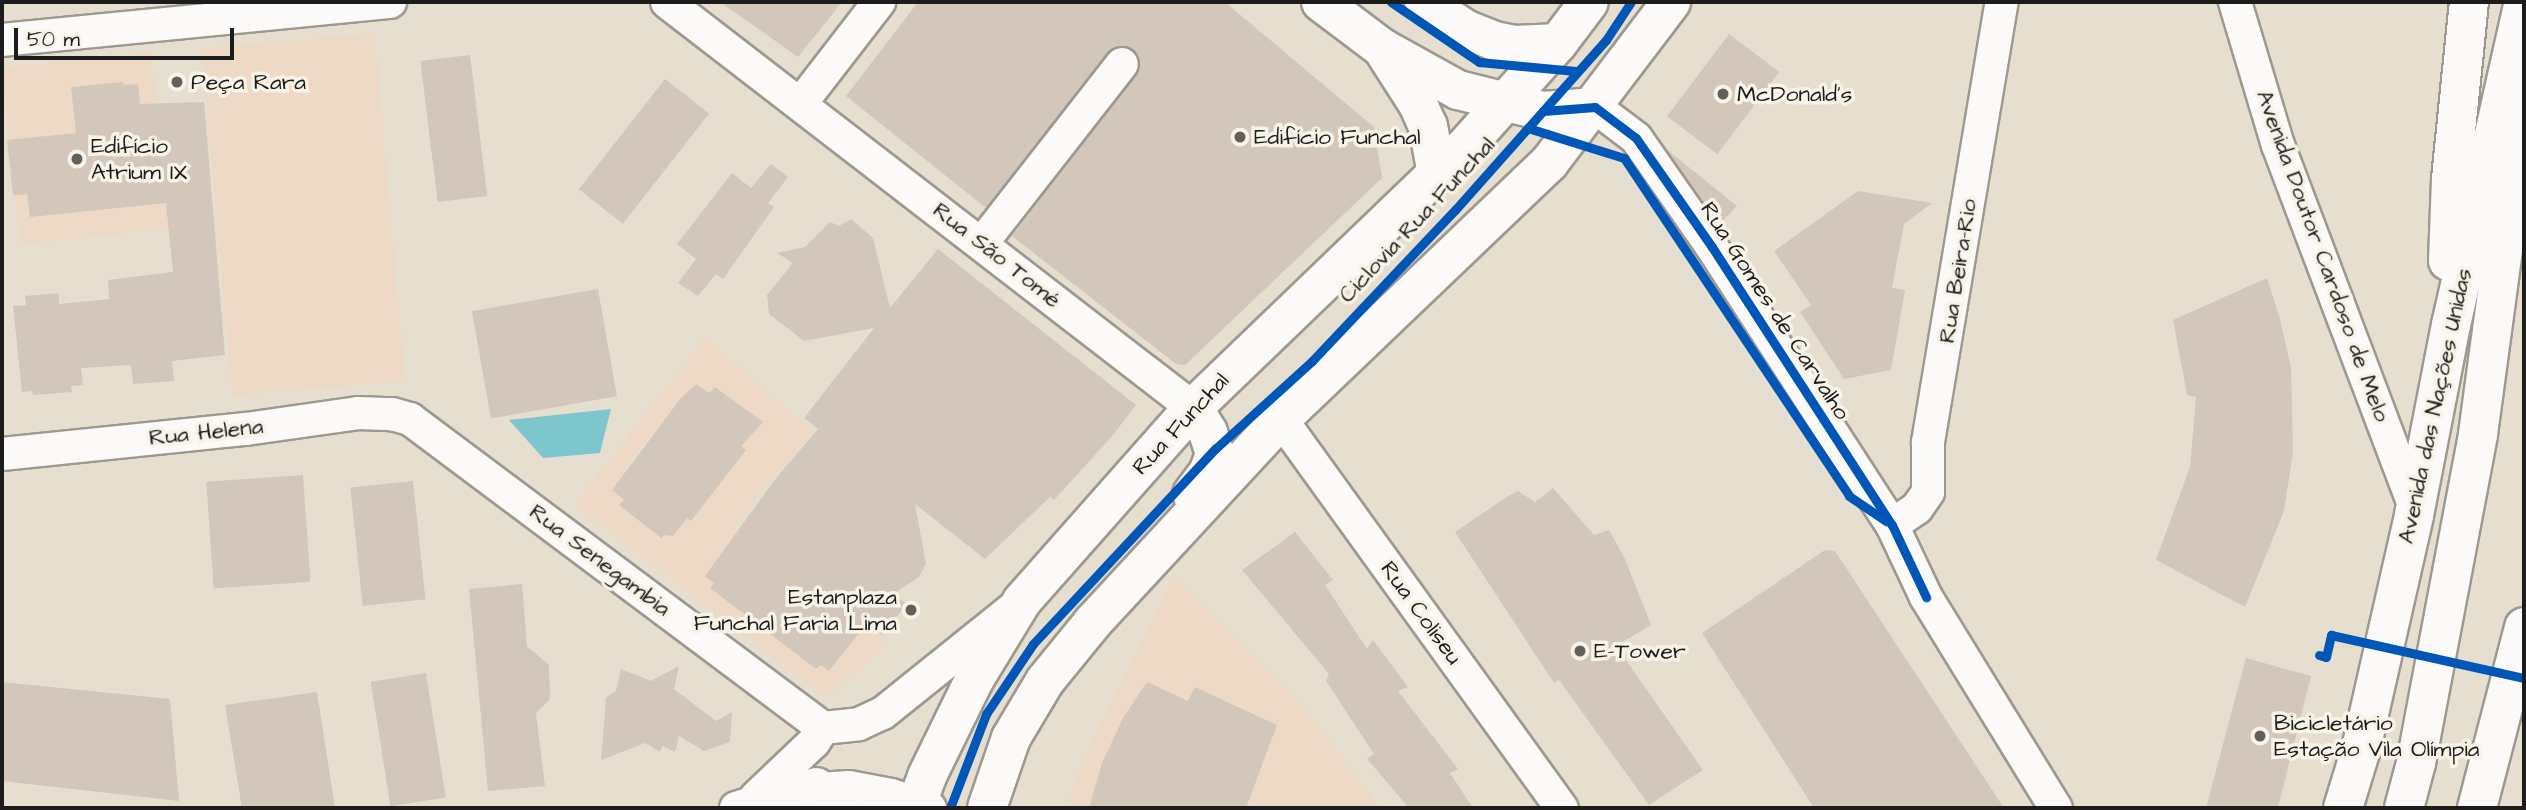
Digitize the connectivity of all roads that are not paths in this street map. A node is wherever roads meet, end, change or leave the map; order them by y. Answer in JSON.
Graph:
{"nodes":[{"id":1,"x":390,"y":2,"type":"edge"},
{"id":2,"x":667,"y":2,"type":"edge"},
{"id":3,"x":879,"y":2,"type":"edge"},
{"id":4,"x":1321,"y":2,"type":"edge"},
{"id":5,"x":1424,"y":2,"type":"edge"},
{"id":6,"x":1589,"y":2,"type":"edge"},
{"id":7,"x":1671,"y":2,"type":"edge"},
{"id":8,"x":2002,"y":2,"type":"edge"},
{"id":9,"x":2235,"y":2,"type":"edge"},
{"id":10,"x":2469,"y":2,"type":"edge"},
{"id":11,"x":2524,"y":2,"type":"edge"},
{"id":12,"x":2,"y":40,"type":"edge"},
{"id":13,"x":1558,"y":43,"type":"junction"},
{"id":14,"x":1381,"y":48,"type":"junction"},
{"id":15,"x":1122,"y":64,"type":"dead end"},
{"id":16,"x":2524,"y":91,"type":"edge"},
{"id":17,"x":1506,"y":102,"type":"junction"},
{"id":18,"x":802,"y":103,"type":"junction"},
{"id":19,"x":1595,"y":107,"type":"junction"},
{"id":20,"x":1437,"y":174,"type":"junction"},
{"id":21,"x":982,"y":243,"type":"junction"},
{"id":22,"x":2451,"y":325,"type":"junction"},
{"id":23,"x":1193,"y":408,"type":"junction"},
{"id":24,"x":410,"y":419,"type":"joint"},
{"id":25,"x":1281,"y":419,"type":"junction"},
{"id":26,"x":2,"y":454,"type":"edge"},
{"id":27,"x":2415,"y":508,"type":"junction"},
{"id":28,"x":1892,"y":525,"type":"junction"},
{"id":29,"x":1152,"y":554,"type":"junction"},
{"id":30,"x":1022,"y":601,"type":"junction"},
{"id":31,"x":2524,"y":627,"type":"edge"},
{"id":32,"x":823,"y":728,"type":"junction"},
{"id":33,"x":830,"y":798,"type":"edge"},
{"id":34,"x":921,"y":806,"type":"edge"},
{"id":35,"x":741,"y":807,"type":"edge"},
{"id":36,"x":987,"y":808,"type":"edge"},
{"id":37,"x":1562,"y":808,"type":"edge"},
{"id":38,"x":2056,"y":808,"type":"edge"},
{"id":39,"x":2343,"y":808,"type":"edge"},
{"id":40,"x":2404,"y":808,"type":"edge"},
{"id":41,"x":2477,"y":808,"type":"edge"}],
"edges":[{"from":1,"to":12,"type":"street"},
{"from":2,"to":18,"type":"street","name":"Rua São Tomé"},
{"from":3,"to":18,"type":"street"},
{"from":4,"to":14,"type":"main road"},
{"from":5,"to":13,"type":"main road"},
{"from":6,"to":13,"type":"main road","name":"Rua Funchal"},
{"from":7,"to":19,"type":"main road"},
{"from":8,"to":28,"type":"street","name":"Rua Beira-Rio"},
{"from":9,"to":27,"type":"street","name":"Avenida Doutor Cardoso de Melo"},
{"from":10,"to":22,"type":"main road"},
{"from":11,"to":22,"type":"main road","name":"Avenida das Nações Unidas"},
{"from":13,"to":17,"type":"main road","name":"Rua Funchal"},
{"from":14,"to":17,"type":"main road"},
{"from":14,"to":20,"type":"main road"},
{"from":15,"to":21,"type":"street"},
{"from":16,"to":40,"type":"main road"},
{"from":17,"to":19,"type":"main road"},
{"from":17,"to":20,"type":"main road","name":"Rua Funchal"},
{"from":18,"to":21,"type":"street","name":"Rua São Tomé"},
{"from":19,"to":25,"type":"main road"},
{"from":19,"to":28,"type":"street","name":"Rua Gomes de Carvalho"},
{"from":20,"to":23,"type":"main road","name":"Rua Funchal"},
{"from":21,"to":23,"type":"street","name":"Rua São Tomé"},
{"from":22,"to":27,"type":"main road","name":"Avenida das Nações Unidas"},
{"from":23,"to":29,"type":"main road"},
{"from":23,"to":30,"type":"main road","name":"Rua Funchal"},
{"from":24,"to":26,"type":"street","name":"Rua Helena"},
{"from":24,"to":32,"type":"street","name":"Rua Senegambia"},
{"from":25,"to":29,"type":"main road"},
{"from":25,"to":37,"type":"street","name":"Rua Coliseu"},
{"from":27,"to":39,"type":"main road","name":"Avenida das Nações Unidas"},
{"from":28,"to":38,"type":"street","name":"Rua Gomes de Carvalho"},
{"from":29,"to":36,"type":"main road"},
{"from":30,"to":32,"type":"street","name":"Rua Funchal"},
{"from":30,"to":34,"type":"main road"},
{"from":31,"to":41,"type":"main road"},
{"from":32,"to":35,"type":"street"},
{"from":33,"to":34,"type":"street"},
{"from":33,"to":35,"type":"street"}]}
